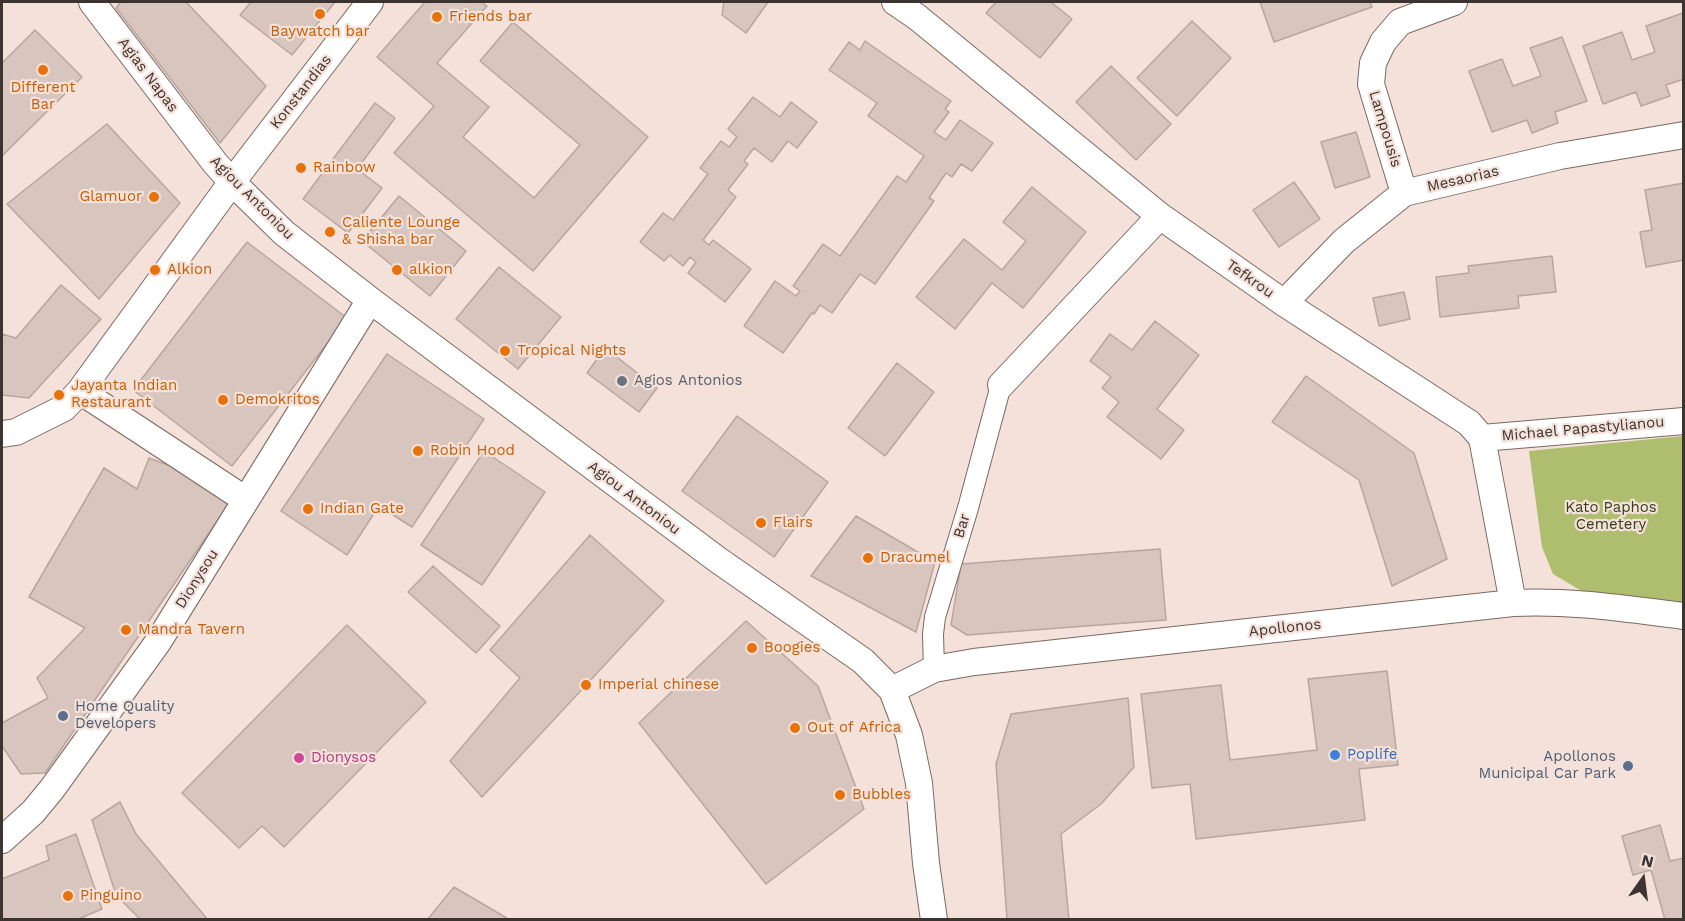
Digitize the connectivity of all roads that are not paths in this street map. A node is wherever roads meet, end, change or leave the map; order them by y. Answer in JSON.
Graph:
{"nodes":[{"id":1,"x":92,"y":2,"type":"edge"},
{"id":2,"x":370,"y":2,"type":"edge"},
{"id":3,"x":895,"y":2,"type":"edge"},
{"id":4,"x":1454,"y":2,"type":"edge"},
{"id":5,"x":923,"y":9,"type":"edge"},
{"id":6,"x":1683,"y":135,"type":"edge"},
{"id":7,"x":203,"y":148,"type":"joint"},
{"id":8,"x":232,"y":182,"type":"junction"},
{"id":9,"x":1404,"y":193,"type":"junction"},
{"id":10,"x":1160,"y":216,"type":"junction"},
{"id":11,"x":370,"y":300,"type":"junction"},
{"id":12,"x":1284,"y":303,"type":"junction"},
{"id":13,"x":1001,"y":385,"type":"joint"},
{"id":14,"x":80,"y":391,"type":"junction"},
{"id":15,"x":1683,"y":421,"type":"edge"},
{"id":16,"x":2,"y":434,"type":"edge"},
{"id":17,"x":1482,"y":438,"type":"junction"},
{"id":18,"x":246,"y":500,"type":"junction"},
{"id":19,"x":1513,"y":603,"type":"junction"},
{"id":20,"x":1683,"y":616,"type":"edge"},
{"id":21,"x":934,"y":669,"type":"junction"},
{"id":22,"x":892,"y":690,"type":"junction"},
{"id":23,"x":2,"y":840,"type":"edge"},
{"id":24,"x":934,"y":920,"type":"edge"}],
"edges":[{"from":1,"to":7,"type":"street","name":"Agias Napas"},
{"from":2,"to":8,"type":"street","name":"Konstandias"},
{"from":3,"to":5,"type":"street","name":"Tefkrou"},
{"from":4,"to":9,"type":"street","name":"Lampousis"},
{"from":5,"to":10,"type":"street","name":"Tefkrou"},
{"from":6,"to":9,"type":"street","name":"Mesaorias"},
{"from":7,"to":8,"type":"street","name":"Agiou Antoniou"},
{"from":8,"to":11,"type":"street","name":"Agiou Antoniou"},
{"from":8,"to":14,"type":"street","name":"Konstandias"},
{"from":9,"to":12,"type":"street","name":"Mesaorias"},
{"from":10,"to":12,"type":"street","name":"Tefkrou"},
{"from":10,"to":13,"type":"street"},
{"from":11,"to":18,"type":"street","name":"Dionysou"},
{"from":11,"to":22,"type":"street","name":"Agiou Antoniou"},
{"from":12,"to":17,"type":"street","name":"Tefkrou"},
{"from":13,"to":21,"type":"street","name":"Bar"},
{"from":14,"to":16,"type":"street","name":"Konstandias"},
{"from":14,"to":18,"type":"street"},
{"from":15,"to":17,"type":"street","name":"Michael Papastylianou"},
{"from":17,"to":19,"type":"street"},
{"from":18,"to":23,"type":"street","name":"Dionysou"},
{"from":19,"to":20,"type":"street","name":"Apollonos"},
{"from":19,"to":21,"type":"street","name":"Apollonos"},
{"from":21,"to":22,"type":"street","name":"Apollonos"},
{"from":22,"to":24,"type":"street","name":"Agiou Antoniou"}]}
